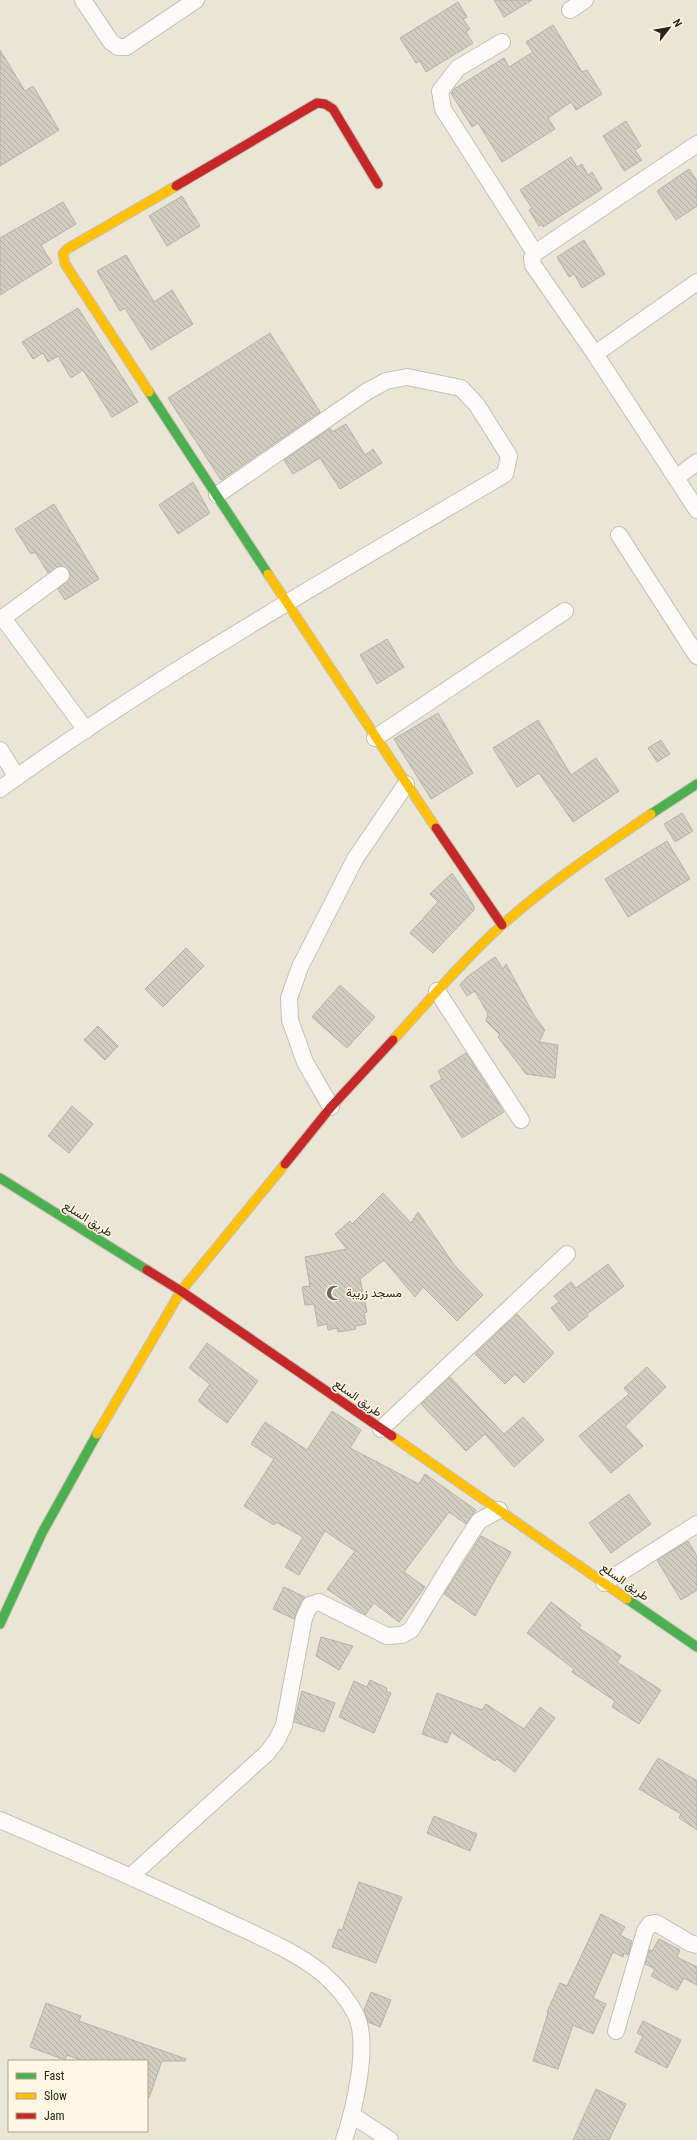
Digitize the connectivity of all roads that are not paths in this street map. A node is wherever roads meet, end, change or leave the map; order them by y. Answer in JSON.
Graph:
{"nodes":[{"id":1,"x":83,"y":0,"type":"edge"},
{"id":2,"x":196,"y":0,"type":"edge"},
{"id":3,"x":585,"y":0,"type":"edge"},
{"id":4,"x":570,"y":10,"type":"dead end"},
{"id":5,"x":502,"y":42,"type":"dead end"},
{"id":6,"x":697,"y":144,"type":"edge"},
{"id":7,"x":378,"y":184,"type":"dead end"},
{"id":8,"x":535,"y":253,"type":"junction"},
{"id":9,"x":697,"y":282,"type":"edge"},
{"id":10,"x":595,"y":354,"type":"junction"},
{"id":11,"x":697,"y":462,"type":"edge"},
{"id":12,"x":676,"y":478,"type":"junction"},
{"id":13,"x":217,"y":495,"type":"junction"},
{"id":14,"x":697,"y":510,"type":"edge"},
{"id":15,"x":619,"y":536,"type":"dead end"},
{"id":16,"x":62,"y":576,"type":"dead end"},
{"id":17,"x":288,"y":603,"type":"junction"},
{"id":18,"x":565,"y":611,"type":"dead end"},
{"id":19,"x":2,"y":619,"type":"edge"},
{"id":20,"x":697,"y":656,"type":"edge"},
{"id":21,"x":86,"y":730,"type":"junction"},
{"id":22,"x":375,"y":738,"type":"junction"},
{"id":23,"x":0,"y":750,"type":"edge"},
{"id":24,"x":17,"y":777,"type":"junction"},
{"id":25,"x":406,"y":784,"type":"junction"},
{"id":26,"x":697,"y":784,"type":"edge"},
{"id":27,"x":0,"y":789,"type":"edge"},
{"id":28,"x":502,"y":925,"type":"junction"},
{"id":29,"x":437,"y":991,"type":"junction"},
{"id":30,"x":331,"y":1107,"type":"junction"},
{"id":31,"x":521,"y":1120,"type":"dead end"},
{"id":32,"x":0,"y":1178,"type":"edge"},
{"id":33,"x":567,"y":1254,"type":"dead end"},
{"id":34,"x":181,"y":1291,"type":"junction"},
{"id":35,"x":381,"y":1429,"type":"junction"},
{"id":36,"x":499,"y":1510,"type":"junction"},
{"id":37,"x":697,"y":1524,"type":"edge"},
{"id":38,"x":604,"y":1583,"type":"junction"},
{"id":39,"x":0,"y":1624,"type":"edge"},
{"id":40,"x":697,"y":1647,"type":"edge"},
{"id":41,"x":0,"y":1820,"type":"edge"},
{"id":42,"x":131,"y":1876,"type":"junction"},
{"id":43,"x":697,"y":1945,"type":"edge"},
{"id":44,"x":616,"y":2031,"type":"dead end"},
{"id":45,"x":352,"y":2115,"type":"junction"},
{"id":46,"x":344,"y":2140,"type":"edge"},
{"id":47,"x":390,"y":2140,"type":"edge"}],
"edges":[{"from":1,"to":2,"type":"street"},
{"from":3,"to":4,"type":"street"},
{"from":5,"to":8,"type":"street"},
{"from":6,"to":8,"type":"street"},
{"from":7,"to":13,"type":"street"},
{"from":8,"to":10,"type":"street"},
{"from":9,"to":10,"type":"street"},
{"from":10,"to":12,"type":"street"},
{"from":11,"to":12,"type":"street"},
{"from":12,"to":14,"type":"street"},
{"from":13,"to":17,"type":"street"},
{"from":13,"to":17,"type":"street"},
{"from":15,"to":20,"type":"street"},
{"from":16,"to":19,"type":"street"},
{"from":17,"to":21,"type":"street"},
{"from":17,"to":22,"type":"street"},
{"from":18,"to":22,"type":"street"},
{"from":19,"to":21,"type":"street"},
{"from":21,"to":24,"type":"street"},
{"from":22,"to":25,"type":"street"},
{"from":23,"to":24,"type":"street"},
{"from":24,"to":27,"type":"street"},
{"from":25,"to":28,"type":"street"},
{"from":25,"to":30,"type":"street"},
{"from":26,"to":28,"type":"street"},
{"from":28,"to":29,"type":"street"},
{"from":29,"to":30,"type":"street"},
{"from":29,"to":31,"type":"street"},
{"from":30,"to":34,"type":"street"},
{"from":32,"to":34,"type":"street","name":"طريق السلع"},
{"from":33,"to":35,"type":"street"},
{"from":34,"to":35,"type":"street","name":"طريق السلع"},
{"from":34,"to":39,"type":"street"},
{"from":35,"to":36,"type":"street","name":"طريق السلع"},
{"from":36,"to":38,"type":"street","name":"طريق السلع"},
{"from":36,"to":42,"type":"street"},
{"from":37,"to":38,"type":"street"},
{"from":38,"to":40,"type":"street","name":"طريق السلع"},
{"from":41,"to":42,"type":"street"},
{"from":42,"to":45,"type":"street"},
{"from":43,"to":44,"type":"street"},
{"from":45,"to":46,"type":"street"},
{"from":45,"to":47,"type":"street"}]}
